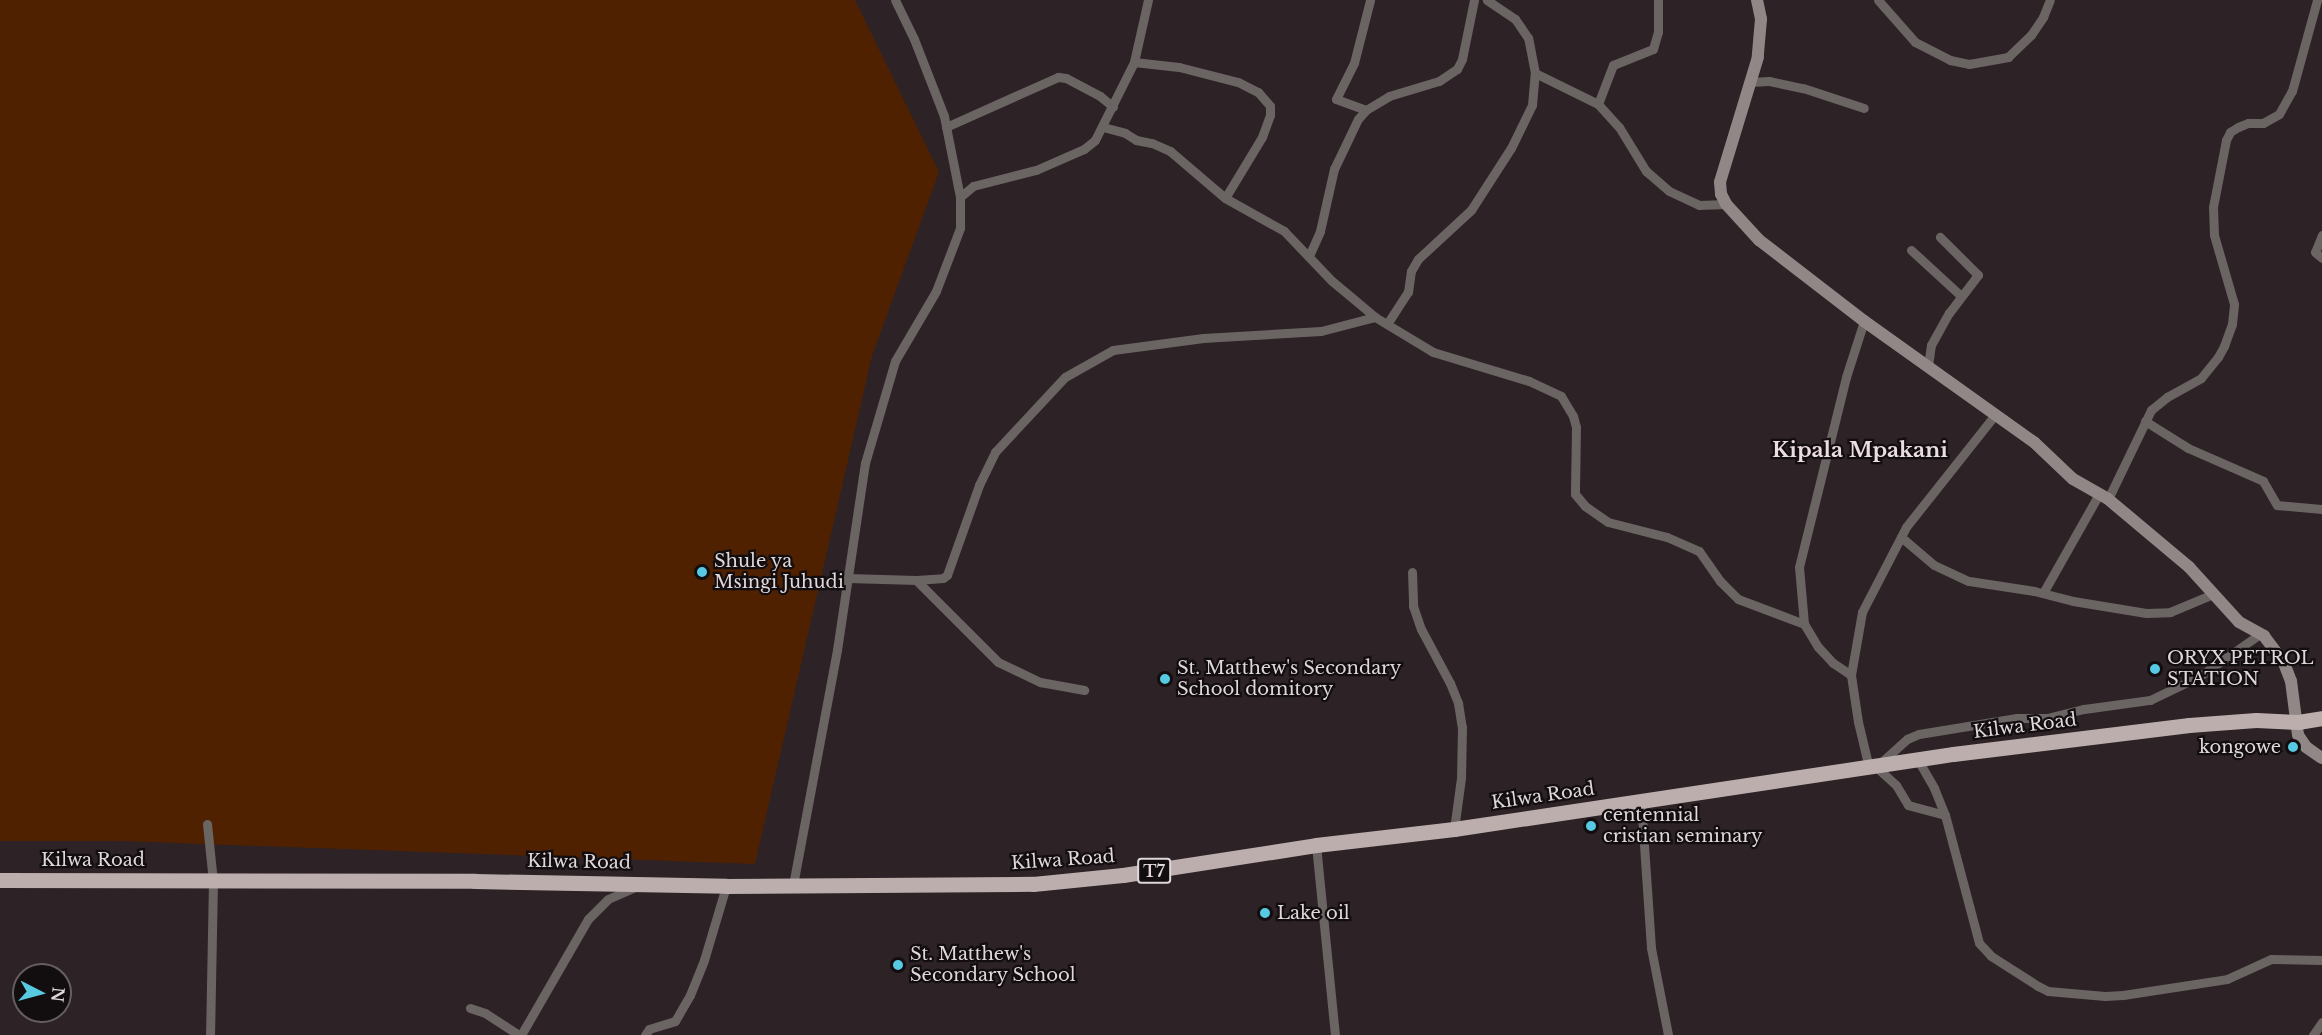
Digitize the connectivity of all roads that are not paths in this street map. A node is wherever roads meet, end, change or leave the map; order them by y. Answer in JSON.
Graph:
{"nodes":[{"id":1,"x":895,"y":0,"type":"edge"},
{"id":2,"x":1148,"y":0,"type":"edge"},
{"id":3,"x":1370,"y":0,"type":"edge"},
{"id":4,"x":1474,"y":0,"type":"edge"},
{"id":5,"x":1487,"y":0,"type":"edge"},
{"id":6,"x":1658,"y":0,"type":"edge"},
{"id":7,"x":1757,"y":0,"type":"edge"},
{"id":8,"x":1878,"y":0,"type":"edge"},
{"id":9,"x":2050,"y":0,"type":"edge"},
{"id":10,"x":2317,"y":0,"type":"edge"},
{"id":11,"x":1134,"y":62,"type":"junction"},
{"id":12,"x":1535,"y":73,"type":"junction"},
{"id":13,"x":1751,"y":82,"type":"junction"},
{"id":14,"x":1598,"y":105,"type":"junction"},
{"id":15,"x":1113,"y":107,"type":"junction"},
{"id":16,"x":1864,"y":108,"type":"dead end"},
{"id":17,"x":1366,"y":110,"type":"junction"},
{"id":18,"x":1103,"y":127,"type":"junction"},
{"id":19,"x":946,"y":128,"type":"junction"},
{"id":20,"x":960,"y":197,"type":"junction"},
{"id":21,"x":1225,"y":198,"type":"junction"},
{"id":22,"x":1726,"y":204,"type":"junction"},
{"id":23,"x":2322,"y":235,"type":"edge"},
{"id":24,"x":1940,"y":237,"type":"dead end"},
{"id":25,"x":1911,"y":250,"type":"dead end"},
{"id":26,"x":1309,"y":256,"type":"junction"},
{"id":27,"x":2322,"y":258,"type":"edge"},
{"id":28,"x":1961,"y":296,"type":"junction"},
{"id":29,"x":1375,"y":317,"type":"junction"},
{"id":30,"x":1864,"y":321,"type":"junction"},
{"id":31,"x":1387,"y":324,"type":"junction"},
{"id":32,"x":1928,"y":366,"type":"junction"},
{"id":33,"x":1994,"y":416,"type":"junction"},
{"id":34,"x":2145,"y":421,"type":"junction"},
{"id":35,"x":2104,"y":497,"type":"junction"},
{"id":36,"x":2322,"y":509,"type":"edge"},
{"id":37,"x":1901,"y":537,"type":"junction"},
{"id":38,"x":1412,"y":572,"type":"dead end"},
{"id":39,"x":848,"y":578,"type":"junction"},
{"id":40,"x":916,"y":580,"type":"junction"},
{"id":41,"x":2043,"y":593,"type":"junction"},
{"id":42,"x":2213,"y":594,"type":"junction"},
{"id":43,"x":1804,"y":624,"type":"junction"},
{"id":44,"x":2260,"y":634,"type":"junction"},
{"id":45,"x":1851,"y":675,"type":"junction"},
{"id":46,"x":1083,"y":690,"type":"dead end"},
{"id":47,"x":2322,"y":718,"type":"edge"},
{"id":48,"x":2298,"y":722,"type":"junction"},
{"id":49,"x":2322,"y":758,"type":"edge"},
{"id":50,"x":1918,"y":760,"type":"junction"},
{"id":51,"x":1873,"y":768,"type":"junction"},
{"id":52,"x":1641,"y":801,"type":"junction"},
{"id":53,"x":1945,"y":815,"type":"junction"},
{"id":54,"x":207,"y":824,"type":"dead end"},
{"id":55,"x":1454,"y":829,"type":"junction"},
{"id":56,"x":1316,"y":846,"type":"junction"},
{"id":57,"x":0,"y":880,"type":"edge"},
{"id":58,"x":213,"y":881,"type":"junction"},
{"id":59,"x":645,"y":883,"type":"junction"},
{"id":60,"x":793,"y":885,"type":"junction"},
{"id":61,"x":726,"y":886,"type":"junction"},
{"id":62,"x":2322,"y":960,"type":"edge"},
{"id":63,"x":470,"y":1008,"type":"dead end"},
{"id":64,"x":2322,"y":1022,"type":"edge"},
{"id":65,"x":210,"y":1035,"type":"edge"},
{"id":66,"x":520,"y":1035,"type":"edge"},
{"id":67,"x":645,"y":1035,"type":"edge"},
{"id":68,"x":1335,"y":1035,"type":"edge"},
{"id":69,"x":1668,"y":1035,"type":"edge"},
{"id":70,"x":2313,"y":1035,"type":"edge"}],
"edges":[{"from":1,"to":19,"type":"street"},
{"from":2,"to":11,"type":"street"},
{"from":3,"to":17,"type":"street"},
{"from":4,"to":17,"type":"street"},
{"from":5,"to":12,"type":"street"},
{"from":6,"to":14,"type":"street"},
{"from":7,"to":13,"type":"main road"},
{"from":8,"to":9,"type":"street"},
{"from":10,"to":34,"type":"street"},
{"from":11,"to":15,"type":"street"},
{"from":11,"to":21,"type":"street"},
{"from":12,"to":14,"type":"street"},
{"from":12,"to":31,"type":"street"},
{"from":13,"to":16,"type":"street"},
{"from":13,"to":22,"type":"main road"},
{"from":14,"to":22,"type":"street"},
{"from":15,"to":18,"type":"street"},
{"from":15,"to":19,"type":"street"},
{"from":17,"to":26,"type":"street"},
{"from":18,"to":20,"type":"street"},
{"from":18,"to":21,"type":"street"},
{"from":19,"to":20,"type":"street"},
{"from":20,"to":39,"type":"street"},
{"from":21,"to":26,"type":"street"},
{"from":22,"to":30,"type":"main road"},
{"from":23,"to":27,"type":"street"},
{"from":24,"to":28,"type":"street"},
{"from":25,"to":28,"type":"street"},
{"from":26,"to":29,"type":"street"},
{"from":28,"to":32,"type":"street"},
{"from":29,"to":31,"type":"street"},
{"from":29,"to":40,"type":"street"},
{"from":30,"to":32,"type":"main road"},
{"from":30,"to":43,"type":"street"},
{"from":31,"to":43,"type":"street"},
{"from":32,"to":33,"type":"main road"},
{"from":33,"to":35,"type":"main road"},
{"from":33,"to":37,"type":"street"},
{"from":34,"to":35,"type":"street"},
{"from":34,"to":36,"type":"street"},
{"from":35,"to":41,"type":"street"},
{"from":35,"to":42,"type":"main road"},
{"from":37,"to":41,"type":"street"},
{"from":37,"to":45,"type":"street"},
{"from":38,"to":55,"type":"street"},
{"from":39,"to":40,"type":"street"},
{"from":39,"to":60,"type":"street"},
{"from":40,"to":46,"type":"street"},
{"from":41,"to":42,"type":"street"},
{"from":42,"to":44,"type":"main road"},
{"from":43,"to":45,"type":"street"},
{"from":44,"to":48,"type":"main road"},
{"from":44,"to":51,"type":"street"},
{"from":45,"to":51,"type":"street"},
{"from":47,"to":48,"type":"highway","number":"T7"},
{"from":48,"to":49,"type":"main road"},
{"from":48,"to":50,"type":"highway","name":"Kilwa Road","number":"T7"},
{"from":50,"to":51,"type":"highway","name":"Kilwa Road","number":"T7"},
{"from":50,"to":53,"type":"street"},
{"from":51,"to":52,"type":"highway","name":"Kilwa Road","number":"T7"},
{"from":51,"to":53,"type":"street"},
{"from":52,"to":55,"type":"highway","name":"Kilwa Road","number":"T7"},
{"from":52,"to":69,"type":"street"},
{"from":53,"to":62,"type":"street"},
{"from":54,"to":58,"type":"street"},
{"from":55,"to":56,"type":"highway","name":"Kilwa Road","number":"T7"},
{"from":56,"to":60,"type":"highway","name":"Kilwa Road","number":"T7"},
{"from":56,"to":68,"type":"street"},
{"from":57,"to":58,"type":"highway","name":"Kilwa Road","number":"T7"},
{"from":58,"to":59,"type":"highway","name":"Kilwa Road","number":"T7"},
{"from":58,"to":65,"type":"street"},
{"from":59,"to":61,"type":"highway","name":"Kilwa Road","number":"T7"},
{"from":59,"to":66,"type":"street"},
{"from":60,"to":61,"type":"highway","name":"Kilwa Road","number":"T7"},
{"from":61,"to":67,"type":"street"},
{"from":63,"to":66,"type":"street"},
{"from":64,"to":70,"type":"street"}]}
